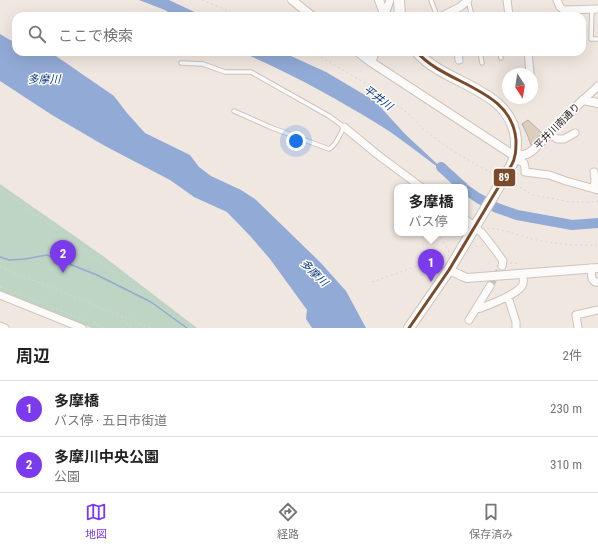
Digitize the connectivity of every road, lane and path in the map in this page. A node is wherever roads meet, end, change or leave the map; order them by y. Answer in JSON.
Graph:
{"nodes":[{"id":1,"x":202,"y":0,"type":"edge"},
{"id":2,"x":292,"y":0,"type":"edge"},
{"id":3,"x":379,"y":0,"type":"edge"},
{"id":4,"x":390,"y":0,"type":"edge"},
{"id":5,"x":399,"y":0,"type":"edge"},
{"id":6,"x":431,"y":0,"type":"edge"},
{"id":7,"x":468,"y":0,"type":"edge"},
{"id":8,"x":507,"y":0,"type":"edge"},
{"id":9,"x":557,"y":0,"type":"edge"},
{"id":10,"x":595,"y":9,"type":"edge"},
{"id":11,"x":230,"y":12,"type":"edge"},
{"id":12,"x":307,"y":12,"type":"edge"},
{"id":13,"x":384,"y":12,"type":"edge"},
{"id":14,"x":386,"y":12,"type":"edge"},
{"id":15,"x":400,"y":12,"type":"edge"},
{"id":16,"x":436,"y":12,"type":"edge"},
{"id":17,"x":454,"y":12,"type":"edge"},
{"id":18,"x":471,"y":12,"type":"edge"},
{"id":19,"x":509,"y":12,"type":"edge"},
{"id":20,"x":598,"y":39,"type":"edge"},
{"id":21,"x":319,"y":56,"type":"edge"},
{"id":22,"x":364,"y":56,"type":"edge"},
{"id":23,"x":374,"y":56,"type":"edge"},
{"id":24,"x":421,"y":56,"type":"edge"},
{"id":25,"x":458,"y":56,"type":"edge"},
{"id":26,"x":481,"y":56,"type":"edge"},
{"id":27,"x":528,"y":56,"type":"edge"},
{"id":28,"x":459,"y":60,"type":"dead end"},
{"id":29,"x":372,"y":62,"type":"junction"},
{"id":30,"x":181,"y":63,"type":"dead end"},
{"id":31,"x":482,"y":63,"type":"dead end"},
{"id":32,"x":529,"y":68,"type":"edge"},
{"id":33,"x":598,"y":86,"type":"edge"},
{"id":34,"x":583,"y":100,"type":"junction"},
{"id":35,"x":598,"y":103,"type":"edge"},
{"id":36,"x":234,"y":111,"type":"dead end"},
{"id":37,"x":344,"y":127,"type":"junction"},
{"id":38,"x":550,"y":133,"type":"junction"},
{"id":39,"x":575,"y":133,"type":"dead end"},
{"id":40,"x":515,"y":157,"type":"junction"},
{"id":41,"x":594,"y":172,"type":"dead end"},
{"id":42,"x":504,"y":179,"type":"junction"},
{"id":43,"x":417,"y":184,"type":"edge"},
{"id":44,"x":0,"y":188,"type":"edge"},
{"id":45,"x":596,"y":189,"type":"edge"},
{"id":46,"x":598,"y":202,"type":"edge"},
{"id":47,"x":468,"y":221,"type":"edge"},
{"id":48,"x":478,"y":228,"type":"junction"},
{"id":49,"x":440,"y":236,"type":"edge"},
{"id":50,"x":489,"y":241,"type":"junction"},
{"id":51,"x":598,"y":245,"type":"edge"},
{"id":52,"x":472,"y":248,"type":"dead end"},
{"id":53,"x":502,"y":263,"type":"joint"},
{"id":54,"x":0,"y":267,"type":"edge"},
{"id":55,"x":594,"y":268,"type":"edge"},
{"id":56,"x":449,"y":270,"type":"junction"},
{"id":57,"x":521,"y":274,"type":"junction"},
{"id":58,"x":372,"y":282,"type":"dead end"},
{"id":59,"x":598,"y":282,"type":"edge"},
{"id":60,"x":490,"y":286,"type":"tunnel mouth"},
{"id":61,"x":0,"y":287,"type":"edge"},
{"id":62,"x":0,"y":295,"type":"edge"},
{"id":63,"x":508,"y":297,"type":"junction"},
{"id":64,"x":476,"y":309,"type":"junction"},
{"id":65,"x":598,"y":310,"type":"edge"},
{"id":66,"x":122,"y":316,"type":"junction"},
{"id":67,"x":469,"y":320,"type":"dead end"},
{"id":68,"x":64,"y":321,"type":"junction"},
{"id":69,"x":0,"y":326,"type":"edge"},
{"id":70,"x":5,"y":328,"type":"edge"},
{"id":71,"x":61,"y":328,"type":"edge"},
{"id":72,"x":82,"y":328,"type":"edge"},
{"id":73,"x":104,"y":328,"type":"edge"},
{"id":74,"x":134,"y":328,"type":"edge"},
{"id":75,"x":150,"y":328,"type":"edge"},
{"id":76,"x":190,"y":328,"type":"edge"},
{"id":77,"x":409,"y":328,"type":"edge"},
{"id":78,"x":516,"y":328,"type":"edge"},
{"id":79,"x":578,"y":328,"type":"edge"}],
"edges":[{"from":1,"to":11,"type":"path"},
{"from":2,"to":12,"type":"street"},
{"from":3,"to":13,"type":"street"},
{"from":4,"to":14,"type":"street"},
{"from":5,"to":15,"type":"main road"},
{"from":6,"to":16,"type":"lane"},
{"from":7,"to":17,"type":"street"},
{"from":7,"to":18,"type":"lane"},
{"from":8,"to":19,"type":"street"},
{"from":9,"to":10,"type":"street"},
{"from":10,"to":20,"type":"lane"},
{"from":21,"to":42,"type":"path"},
{"from":22,"to":29,"type":"street"},
{"from":23,"to":29,"type":"street"},
{"from":24,"to":40,"type":"main road"},
{"from":25,"to":28,"type":"street"},
{"from":26,"to":31,"type":"lane"},
{"from":27,"to":32,"type":"street"},
{"from":29,"to":40,"type":"street"},
{"from":30,"to":37,"type":"lane"},
{"from":33,"to":34,"type":"street"},
{"from":34,"to":35,"type":"street","name":"平井川南通り"},
{"from":34,"to":38,"type":"street","name":"平井川南通り"},
{"from":36,"to":37,"type":"lane"},
{"from":37,"to":43,"type":"street"},
{"from":38,"to":39,"type":"street"},
{"from":38,"to":40,"type":"street","name":"平井川南通り"},
{"from":40,"to":42,"type":"main road"},
{"from":40,"to":45,"type":"street"},
{"from":41,"to":45,"type":"street"},
{"from":42,"to":46,"type":"path"},
{"from":42,"to":48,"type":"main road"},
{"from":44,"to":76,"type":"path"},
{"from":47,"to":48,"type":"street"},
{"from":48,"to":50,"type":"street"},
{"from":48,"to":51,"type":"path"},
{"from":48,"to":56,"type":"main road"},
{"from":49,"to":58,"type":"path"},
{"from":50,"to":52,"type":"path"},
{"from":50,"to":53,"type":"street"},
{"from":53,"to":57,"type":"path"},
{"from":54,"to":66,"type":"path"},
{"from":55,"to":57,"type":"street"},
{"from":55,"to":59,"type":"street"},
{"from":56,"to":57,"type":"street"},
{"from":56,"to":77,"type":"main road"},
{"from":57,"to":63,"type":"street"},
{"from":60,"to":64,"type":"street"},
{"from":61,"to":73,"type":"path"},
{"from":62,"to":68,"type":"street"},
{"from":63,"to":64,"type":"street"},
{"from":63,"to":78,"type":"street"},
{"from":64,"to":67,"type":"street"},
{"from":65,"to":79,"type":"street"},
{"from":66,"to":74,"type":"path"},
{"from":66,"to":75,"type":"path"},
{"from":68,"to":71,"type":"street"},
{"from":68,"to":72,"type":"street"},
{"from":69,"to":70,"type":"street"}]}
